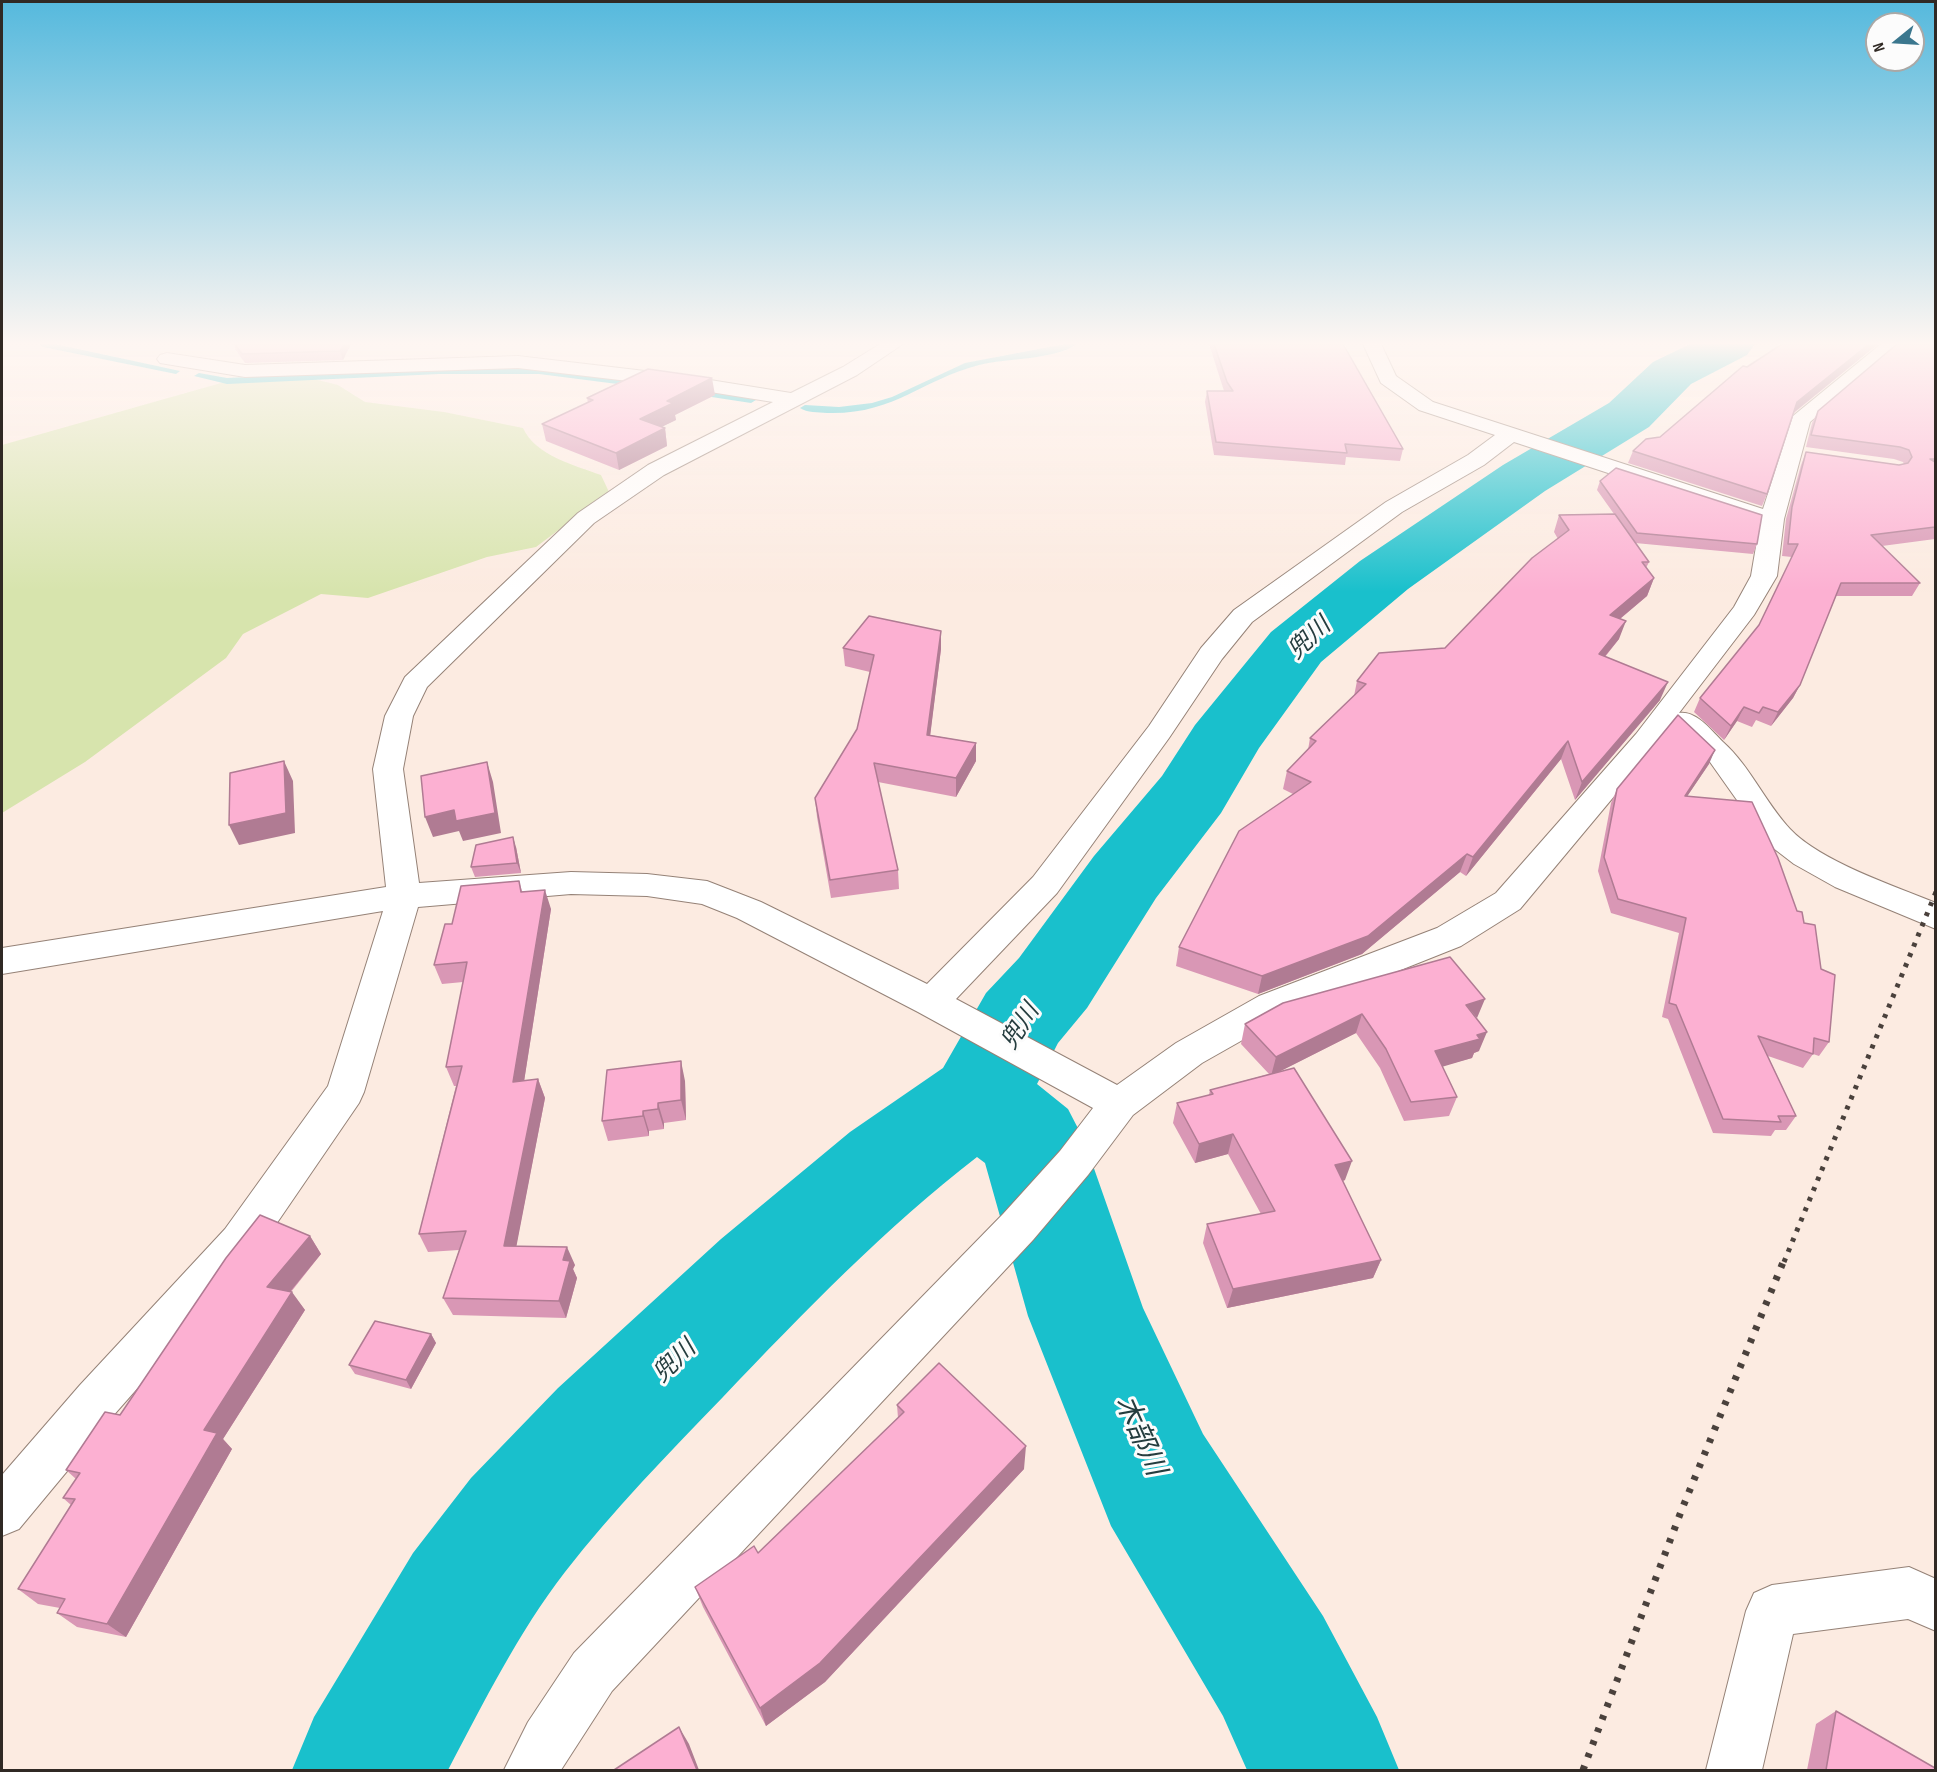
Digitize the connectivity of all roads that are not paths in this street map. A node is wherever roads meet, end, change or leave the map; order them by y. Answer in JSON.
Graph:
{"nodes":[{"id":1,"x":743,"y":427,"type":"edge"},
{"id":2,"x":1487,"y":427,"type":"edge"},
{"id":3,"x":1798,"y":427,"type":"edge"},
{"id":4,"x":1520,"y":438,"type":"junction"},
{"id":5,"x":1791,"y":454,"type":"junction"},
{"id":6,"x":1813,"y":458,"type":"edge"},
{"id":7,"x":1772,"y":519,"type":"junction"},
{"id":8,"x":1669,"y":707,"type":"junction"},
{"id":9,"x":404,"y":896,"type":"junction"},
{"id":10,"x":1935,"y":916,"type":"edge"},
{"id":11,"x":2,"y":961,"type":"edge"},
{"id":12,"x":942,"y":1008,"type":"junction"},
{"id":13,"x":1108,"y":1098,"type":"junction"},
{"id":14,"x":2,"y":1512,"type":"edge"},
{"id":15,"x":1935,"y":1605,"type":"edge"},
{"id":16,"x":532,"y":1770,"type":"edge"},
{"id":17,"x":1734,"y":1770,"type":"edge"}],
"edges":[{"from":1,"to":9,"type":"street"},
{"from":2,"to":4,"type":"street"},
{"from":3,"to":5,"type":"street"},
{"from":4,"to":7,"type":"street"},
{"from":4,"to":12,"type":"street"},
{"from":5,"to":6,"type":"street"},
{"from":5,"to":7,"type":"street"},
{"from":7,"to":8,"type":"street"},
{"from":8,"to":10,"type":"street"},
{"from":8,"to":13,"type":"street"},
{"from":9,"to":11,"type":"street"},
{"from":9,"to":12,"type":"street"},
{"from":9,"to":14,"type":"street"},
{"from":12,"to":13,"type":"street"},
{"from":13,"to":16,"type":"street"},
{"from":15,"to":17,"type":"street"}]}
